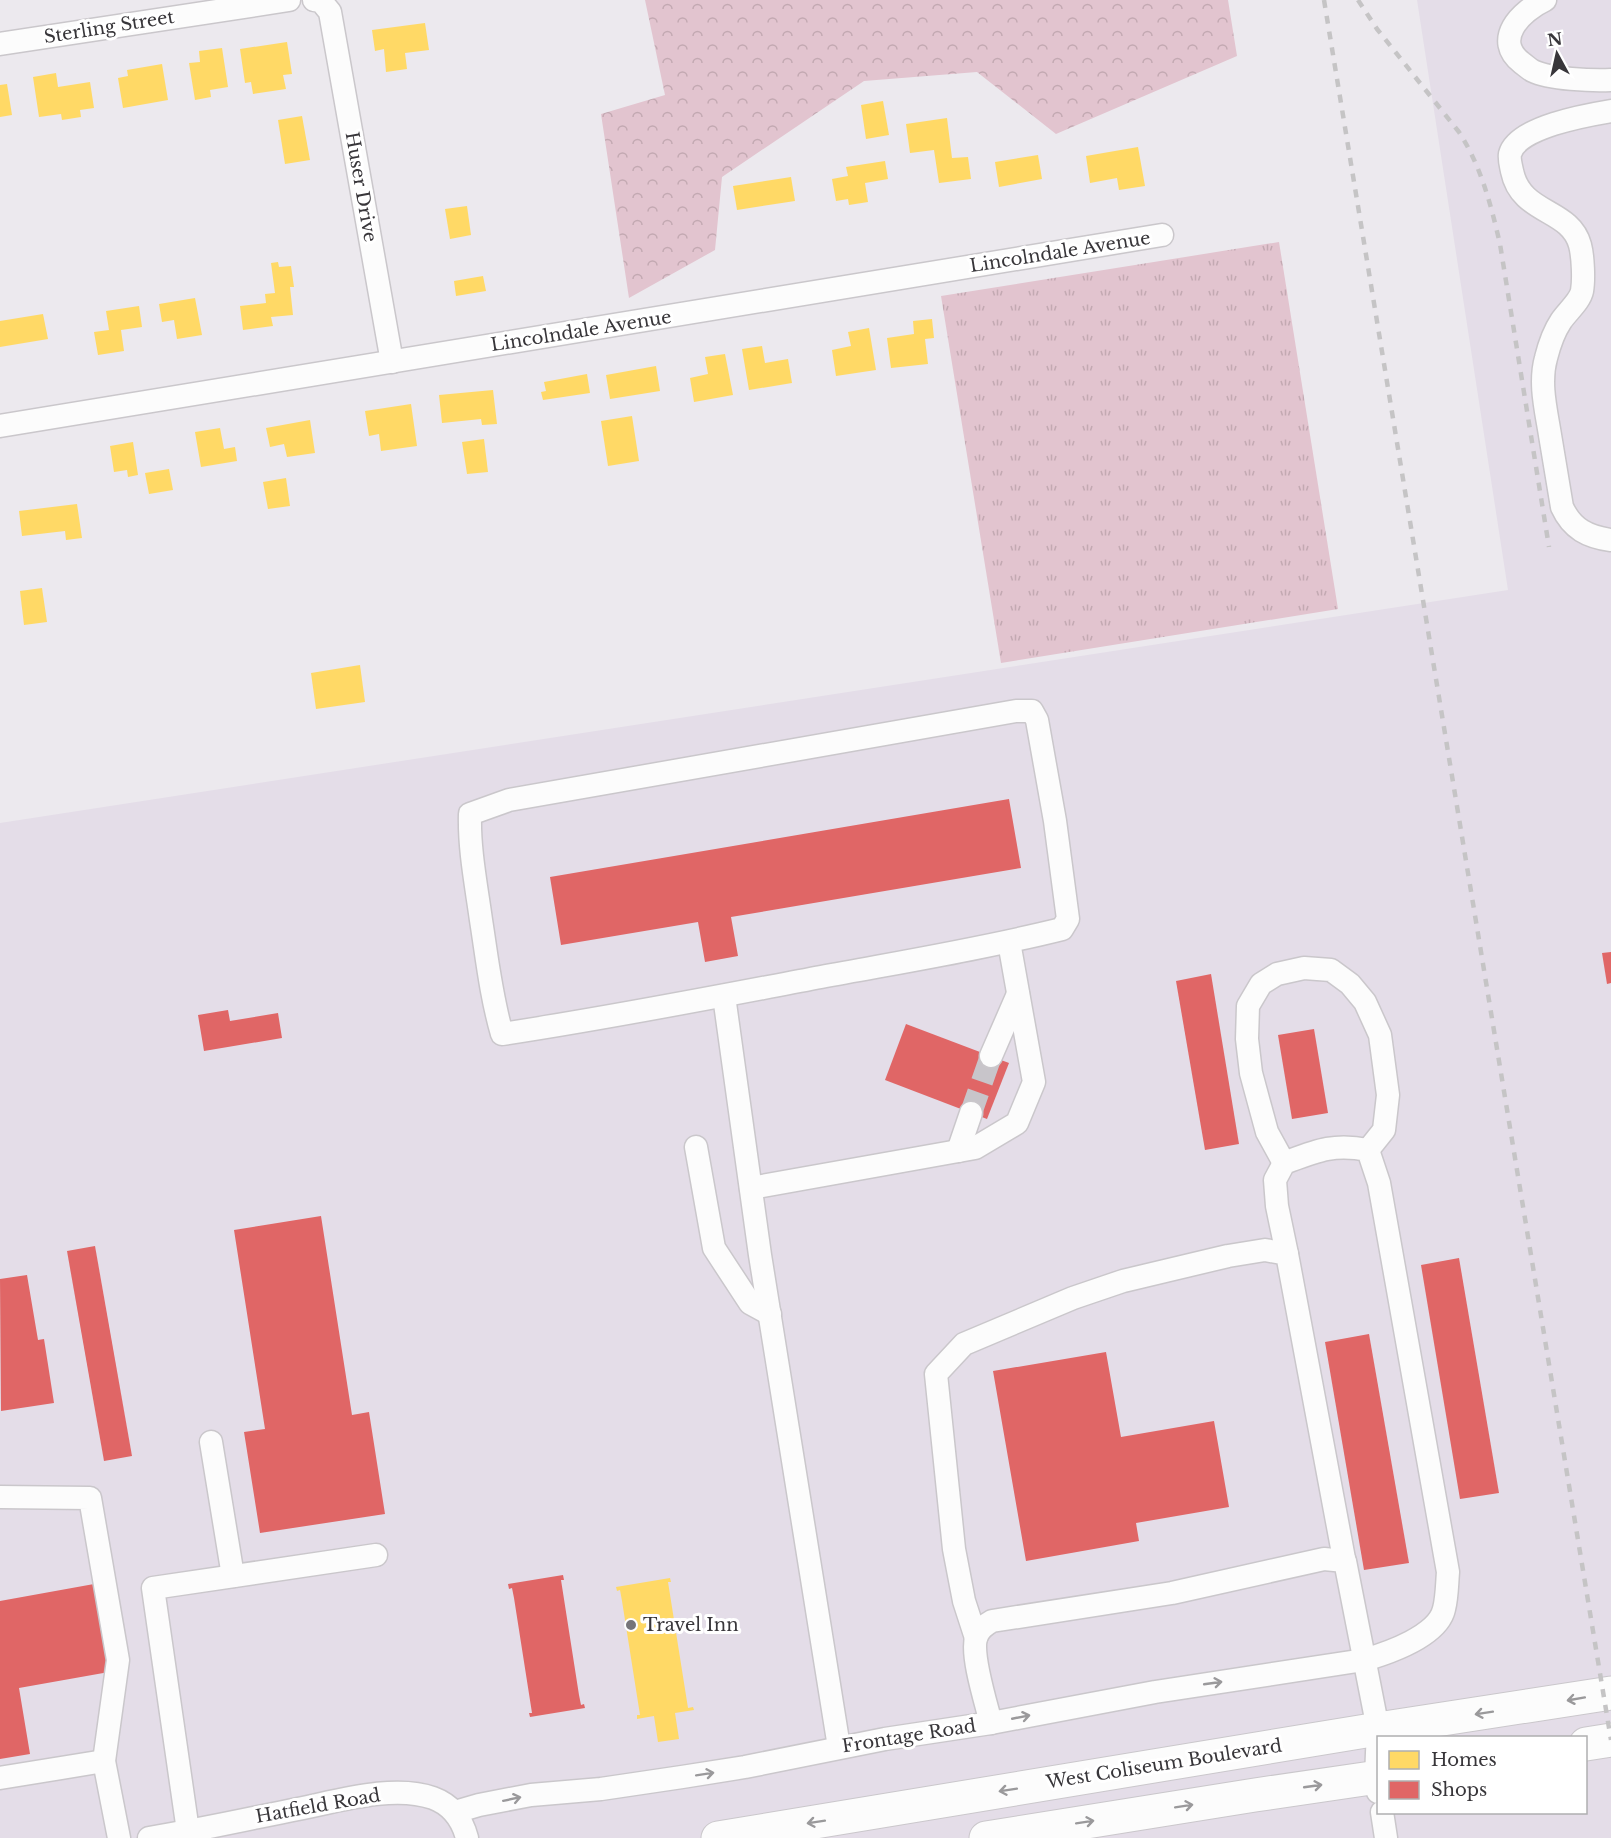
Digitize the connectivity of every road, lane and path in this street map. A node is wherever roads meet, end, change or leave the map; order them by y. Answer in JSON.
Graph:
{"nodes":[{"id":1,"x":289,"y":0,"type":"edge"},
{"id":2,"x":1545,"y":0,"type":"edge"},
{"id":3,"x":322,"y":6,"type":"edge"},
{"id":4,"x":0,"y":44,"type":"edge"},
{"id":5,"x":1611,"y":80,"type":"edge"},
{"id":6,"x":1611,"y":111,"type":"edge"},
{"id":7,"x":1162,"y":235,"type":"dead end"},
{"id":8,"x":392,"y":362,"type":"junction"},
{"id":9,"x":0,"y":426,"type":"edge"},
{"id":10,"x":1611,"y":540,"type":"edge"},
{"id":11,"x":1009,"y":942,"type":"junction"},
{"id":12,"x":1018,"y":994,"type":"junction"},
{"id":13,"x":724,"y":996,"type":"junction"},
{"id":14,"x":991,"y":1056,"type":"tunnel mouth"},
{"id":15,"x":971,"y":1113,"type":"tunnel mouth"},
{"id":16,"x":696,"y":1147,"type":"dead end"},
{"id":17,"x":1368,"y":1150,"type":"junction"},
{"id":18,"x":957,"y":1151,"type":"junction"},
{"id":19,"x":1284,"y":1163,"type":"junction"},
{"id":20,"x":751,"y":1188,"type":"junction"},
{"id":21,"x":1287,"y":1254,"type":"junction"},
{"id":22,"x":770,"y":1314,"type":"junction"},
{"id":23,"x":211,"y":1443,"type":"dead end"},
{"id":24,"x":0,"y":1497,"type":"edge"},
{"id":25,"x":376,"y":1555,"type":"dead end"},
{"id":26,"x":1345,"y":1564,"type":"junction"},
{"id":27,"x":233,"y":1576,"type":"junction"},
{"id":28,"x":976,"y":1638,"type":"junction"},
{"id":29,"x":1364,"y":1660,"type":"junction"},
{"id":30,"x":1611,"y":1693,"type":"edge"},
{"id":31,"x":991,"y":1723,"type":"junction"},
{"id":32,"x":1378,"y":1729,"type":"junction"},
{"id":33,"x":1378,"y":1736,"type":"edge"},
{"id":34,"x":1611,"y":1740,"type":"edge"},
{"id":35,"x":1587,"y":1744,"type":"edge"},
{"id":36,"x":839,"y":1747,"type":"junction"},
{"id":37,"x":104,"y":1761,"type":"junction"},
{"id":38,"x":0,"y":1778,"type":"edge"},
{"id":39,"x":1377,"y":1783,"type":"edge"},
{"id":40,"x":455,"y":1812,"type":"junction"},
{"id":41,"x":1382,"y":1814,"type":"edge"},
{"id":42,"x":189,"y":1831,"type":"junction"},
{"id":43,"x":119,"y":1838,"type":"edge"},
{"id":44,"x":149,"y":1838,"type":"edge"},
{"id":45,"x":467,"y":1838,"type":"edge"},
{"id":46,"x":718,"y":1838,"type":"edge"},
{"id":47,"x":986,"y":1838,"type":"edge"},
{"id":48,"x":1386,"y":1838,"type":"edge"}],
"edges":[{"from":1,"to":4,"type":"street","name":"Sterling Street"},
{"from":2,"to":5,"type":"street"},
{"from":3,"to":8,"type":"street","name":"Huser Drive"},
{"from":6,"to":10,"type":"street"},
{"from":7,"to":8,"type":"street","name":"Lincolndale Avenue"},
{"from":8,"to":9,"type":"street","name":"Lincolndale Avenue"},
{"from":11,"to":12,"type":"street"},
{"from":11,"to":13,"type":"street"},
{"from":11,"to":13,"type":"street"},
{"from":12,"to":14,"type":"street"},
{"from":12,"to":18,"type":"street"},
{"from":13,"to":20,"type":"street"},
{"from":15,"to":18,"type":"street"},
{"from":16,"to":22,"type":"street"},
{"from":17,"to":19,"type":"street"},
{"from":17,"to":19,"type":"street"},
{"from":17,"to":29,"type":"street","name":"Frontage Road"},
{"from":18,"to":20,"type":"street"},
{"from":19,"to":21,"type":"street"},
{"from":20,"to":22,"type":"street"},
{"from":21,"to":26,"type":"street"},
{"from":21,"to":28,"type":"street"},
{"from":22,"to":36,"type":"street"},
{"from":23,"to":27,"type":"street"},
{"from":24,"to":37,"type":"street"},
{"from":25,"to":27,"type":"street"},
{"from":26,"to":28,"type":"street"},
{"from":26,"to":29,"type":"street"},
{"from":27,"to":42,"type":"street"},
{"from":28,"to":31,"type":"street"},
{"from":31,"to":29,"type":"street","name":"Frontage Road","one_way":true},
{"from":29,"to":32,"type":"street"},
{"from":30,"to":32,"type":"highway","name":"West Coliseum Boulevard","one_way":true},
{"from":31,"to":36,"type":"street","name":"Frontage Road"},
{"from":32,"to":33,"type":"street"},
{"from":32,"to":46,"type":"highway","name":"West Coliseum Boulevard","one_way":true},
{"from":34,"to":35,"type":"highway"},
{"from":40,"to":36,"type":"street","name":"Frontage Road","one_way":true},
{"from":37,"to":38,"type":"street"},
{"from":37,"to":43,"type":"street"},
{"from":47,"to":39,"type":"highway","one_way":true},
{"from":40,"to":42,"type":"street","name":"Hatfield Road"},
{"from":40,"to":45,"type":"street"},
{"from":41,"to":48,"type":"street"},
{"from":42,"to":44,"type":"street","name":"Hatfield Road"}]}
